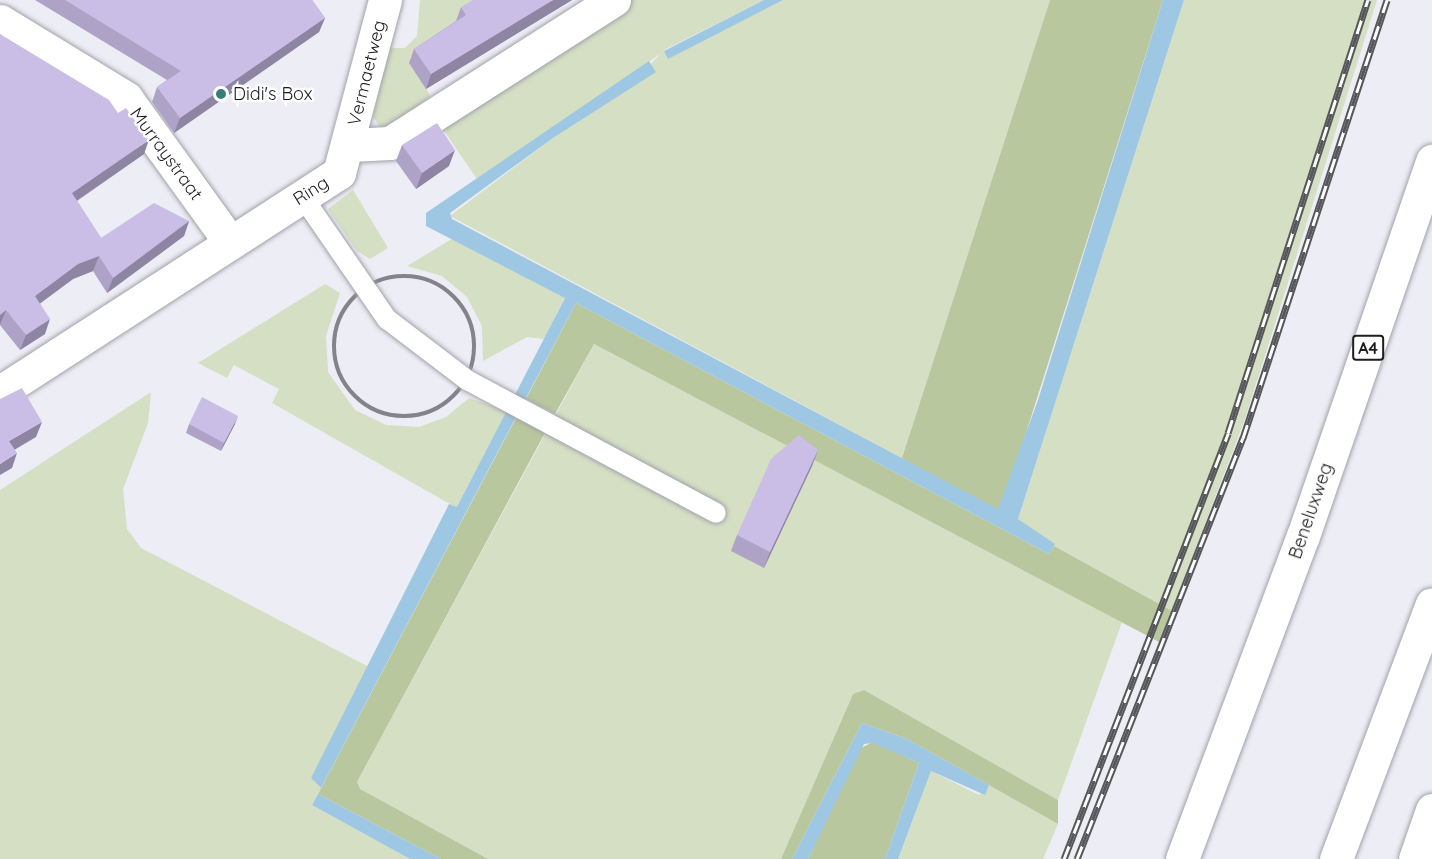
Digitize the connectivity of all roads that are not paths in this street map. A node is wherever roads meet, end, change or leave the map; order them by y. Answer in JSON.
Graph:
{"nodes":[{"id":1,"x":385,"y":0,"type":"edge"},
{"id":2,"x":614,"y":0,"type":"edge"},
{"id":3,"x":0,"y":21,"type":"edge"},
{"id":4,"x":350,"y":145,"type":"junction"},
{"id":5,"x":1432,"y":161,"type":"edge"},
{"id":6,"x":303,"y":196,"type":"junction"},
{"id":7,"x":230,"y":242,"type":"junction"},
{"id":8,"x":5,"y":382,"type":"edge"},
{"id":9,"x":716,"y":513,"type":"dead end"},
{"id":10,"x":1432,"y":604,"type":"edge"},
{"id":11,"x":1432,"y":810,"type":"edge"},
{"id":12,"x":1182,"y":859,"type":"edge"},
{"id":13,"x":1336,"y":859,"type":"edge"},
{"id":14,"x":1415,"y":859,"type":"edge"}],
"edges":[{"from":1,"to":4,"type":"main road","name":"Vermaetweg"},
{"from":2,"to":4,"type":"main road"},
{"from":3,"to":7,"type":"main road","name":"Murraystraat"},
{"from":4,"to":6,"type":"main road","name":"Ring"},
{"from":5,"to":12,"type":"main road","name":"Beneluxweg","number":"A4"},
{"from":6,"to":7,"type":"main road","name":"Ring"},
{"from":6,"to":9,"type":"lane"},
{"from":7,"to":8,"type":"main road","name":"Ring"},
{"from":10,"to":13,"type":"main road"},
{"from":11,"to":14,"type":"main road"}]}
